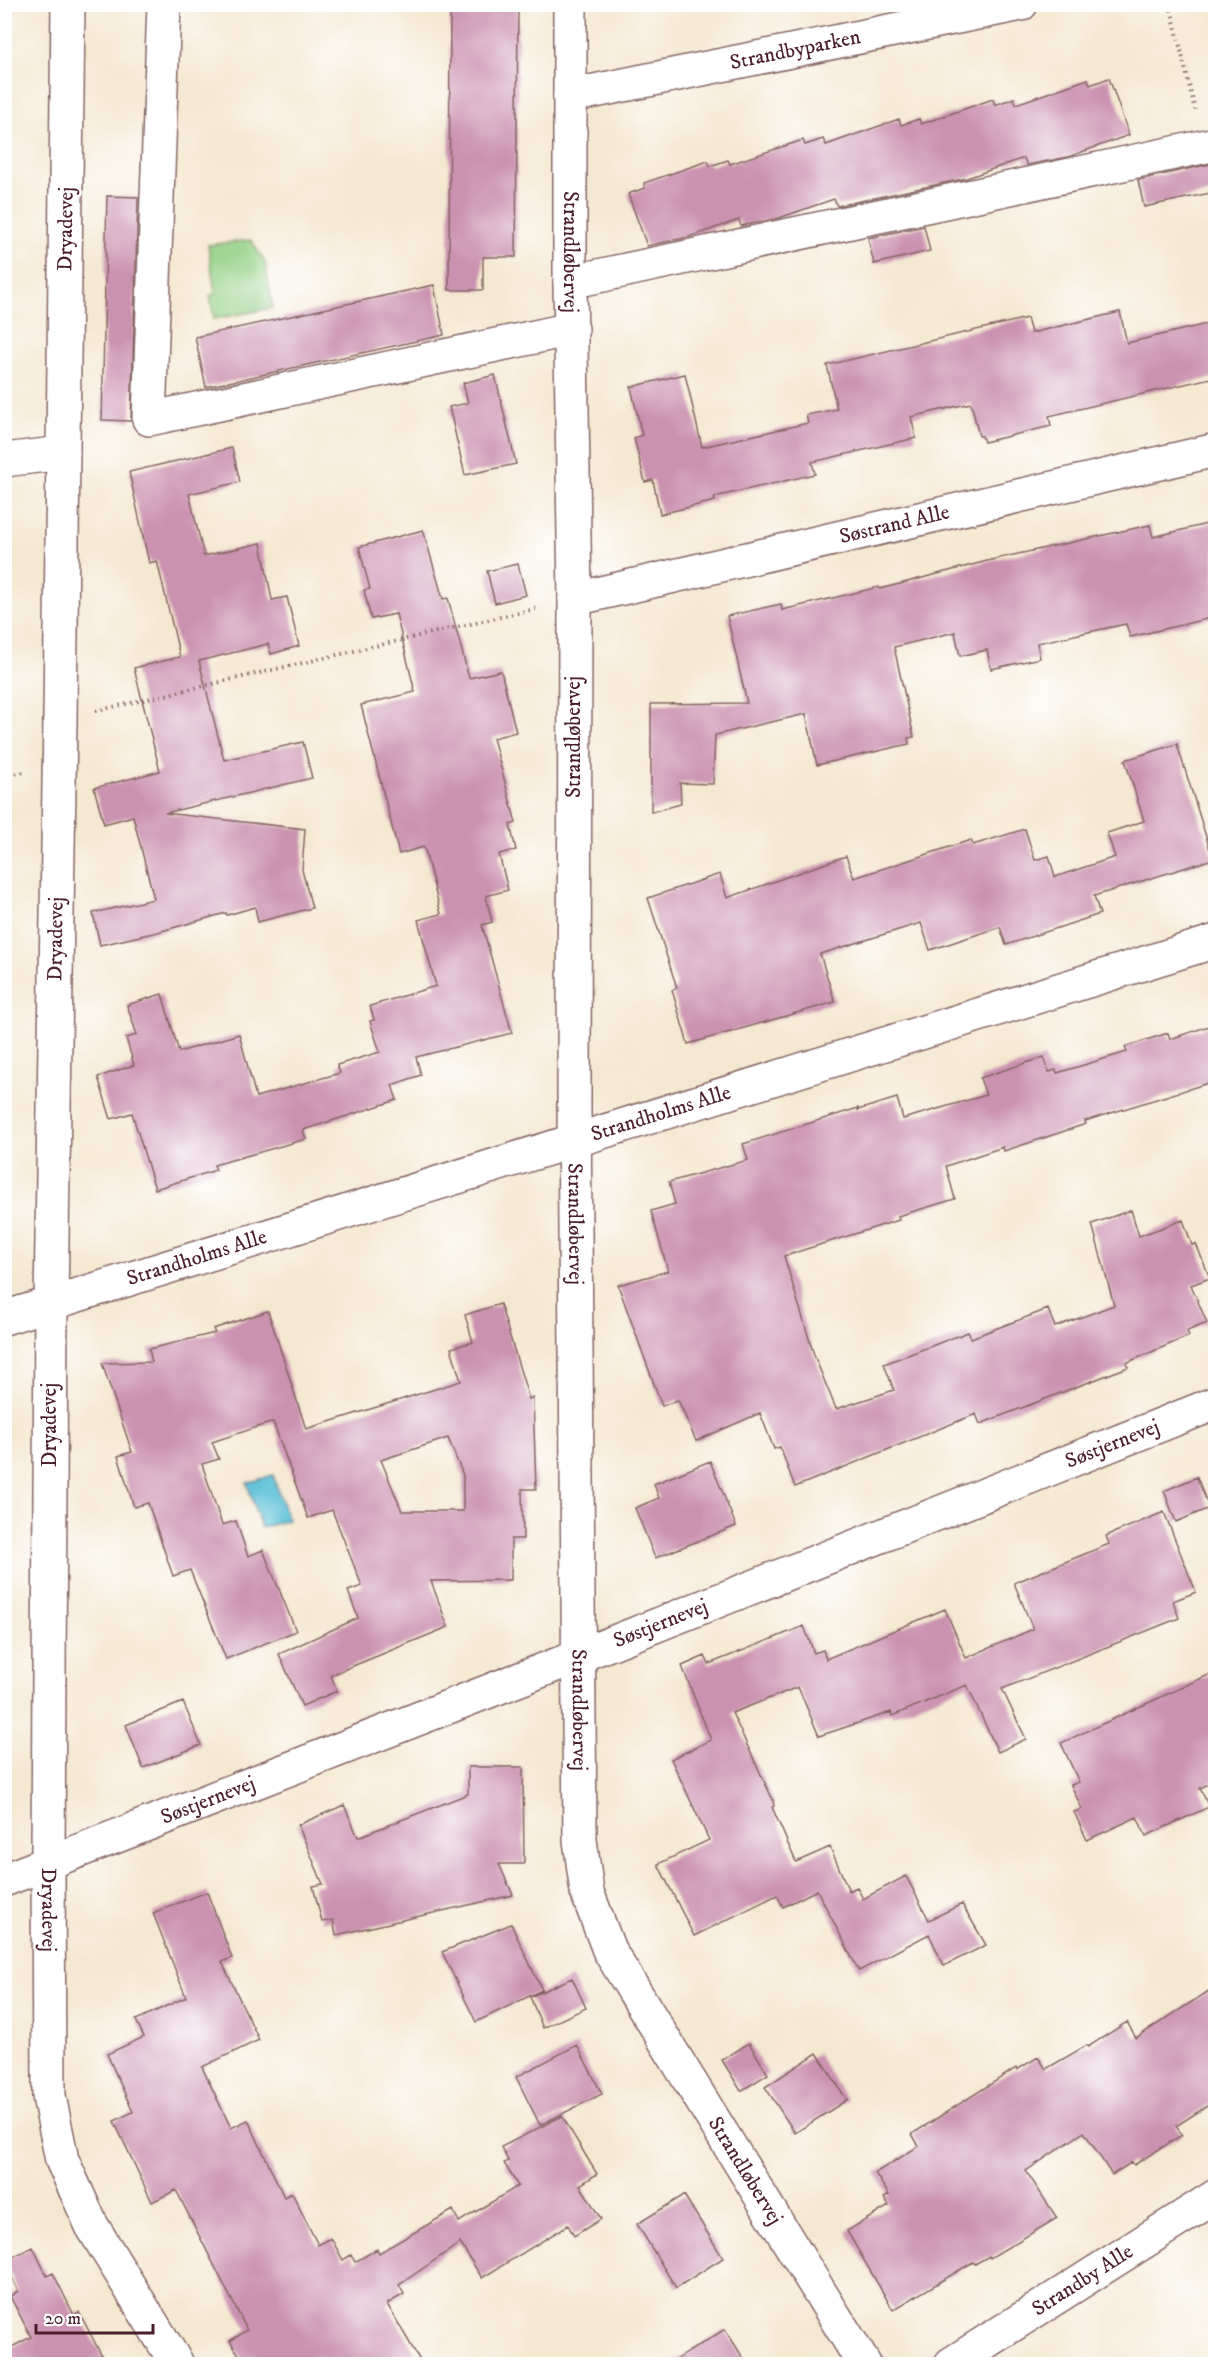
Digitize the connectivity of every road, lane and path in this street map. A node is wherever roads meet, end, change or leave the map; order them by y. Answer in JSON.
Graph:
{"nodes":[{"id":1,"x":68,"y":4,"type":"edge"},
{"id":2,"x":164,"y":4,"type":"edge"},
{"id":3,"x":570,"y":4,"type":"edge"},
{"id":4,"x":1021,"y":4,"type":"edge"},
{"id":5,"x":1170,"y":4,"type":"edge"},
{"id":6,"x":570,"y":96,"type":"junction"},
{"id":7,"x":1209,"y":145,"type":"edge"},
{"id":8,"x":570,"y":282,"type":"junction"},
{"id":9,"x":572,"y":329,"type":"junction"},
{"id":10,"x":1215,"y":450,"type":"edge"},
{"id":11,"x":63,"y":453,"type":"junction"},
{"id":12,"x":4,"y":460,"type":"edge"},
{"id":13,"x":574,"y":599,"type":"junction"},
{"id":14,"x":60,"y":719,"type":"junction"},
{"id":15,"x":1215,"y":941,"type":"edge"},
{"id":16,"x":574,"y":1141,"type":"junction"},
{"id":17,"x":51,"y":1304,"type":"junction"},
{"id":18,"x":4,"y":1318,"type":"edge"},
{"id":19,"x":1215,"y":1402,"type":"edge"},
{"id":20,"x":579,"y":1656,"type":"junction"},
{"id":21,"x":48,"y":1862,"type":"junction"},
{"id":22,"x":4,"y":1880,"type":"edge"},
{"id":23,"x":1215,"y":2196,"type":"edge"},
{"id":24,"x":177,"y":2364,"type":"edge"},
{"id":25,"x":864,"y":2364,"type":"edge"},
{"id":26,"x":951,"y":2364,"type":"edge"}],
"edges":[{"from":1,"to":11,"type":"street","name":"Dryadevej"},
{"from":2,"to":9,"type":"street"},
{"from":3,"to":6,"type":"street","name":"Strandløbervej"},
{"from":4,"to":6,"type":"street","name":"Strandbyparken"},
{"from":5,"to":7,"type":"path"},
{"from":6,"to":8,"type":"street","name":"Strandløbervej"},
{"from":7,"to":8,"type":"street"},
{"from":8,"to":9,"type":"street","name":"Strandløbervej"},
{"from":9,"to":13,"type":"street","name":"Strandløbervej"},
{"from":10,"to":13,"type":"street","name":"Søstrand Alle"},
{"from":11,"to":12,"type":"street"},
{"from":11,"to":14,"type":"street","name":"Dryadevej"},
{"from":13,"to":14,"type":"path"},
{"from":13,"to":16,"type":"street","name":"Strandløbervej"},
{"from":14,"to":17,"type":"street","name":"Dryadevej"},
{"from":15,"to":16,"type":"street","name":"Strandholms Alle"},
{"from":16,"to":17,"type":"street","name":"Strandholms Alle"},
{"from":16,"to":20,"type":"street","name":"Strandløbervej"},
{"from":17,"to":18,"type":"street","name":"Strandholms Alle"},
{"from":17,"to":21,"type":"street","name":"Dryadevej"},
{"from":19,"to":20,"type":"street","name":"Søstjernevej"},
{"from":20,"to":21,"type":"street","name":"Søstjernevej"},
{"from":20,"to":25,"type":"street","name":"Strandløbervej"},
{"from":21,"to":22,"type":"street","name":"Søstjernevej"},
{"from":21,"to":24,"type":"street","name":"Dryadevej"},
{"from":23,"to":26,"type":"street","name":"Strandby Alle"}]}
